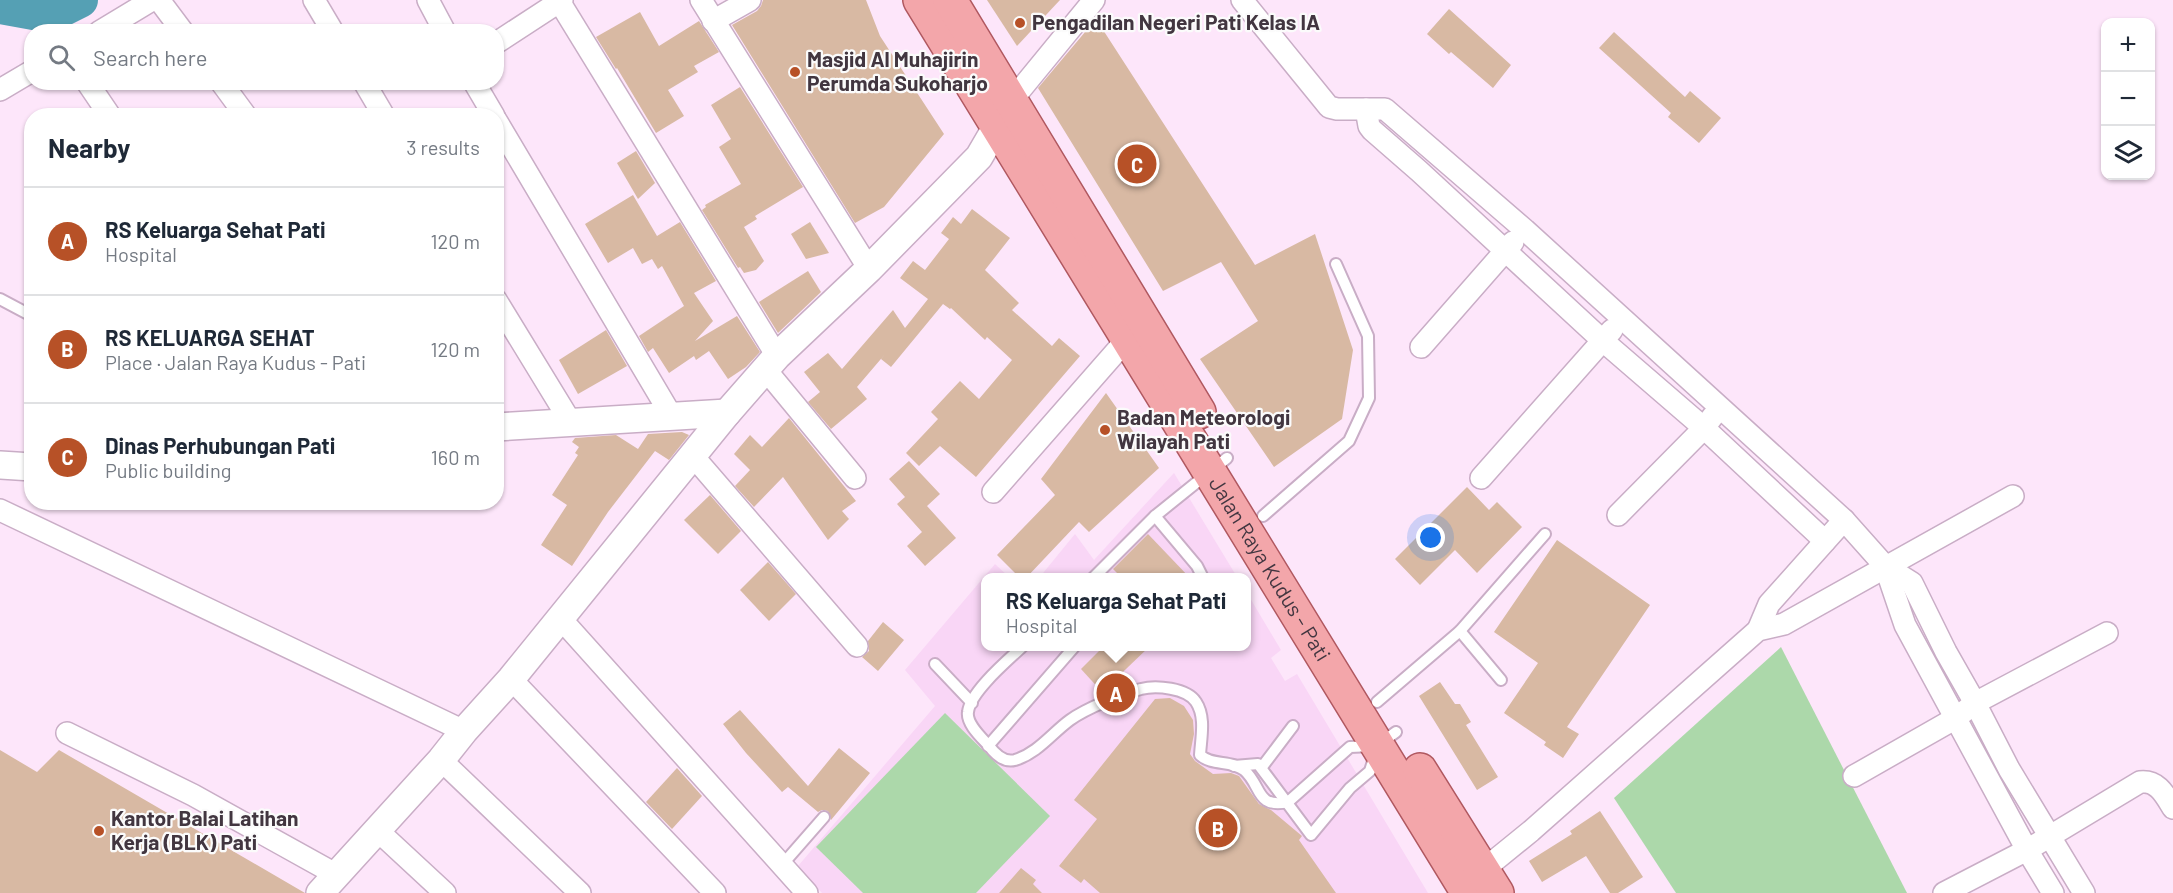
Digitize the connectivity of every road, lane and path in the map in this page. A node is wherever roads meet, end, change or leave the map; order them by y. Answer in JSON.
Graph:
{"nodes":[{"id":1,"x":152,"y":0,"type":"edge"},
{"id":2,"x":159,"y":0,"type":"edge"},
{"id":3,"x":314,"y":0,"type":"edge"},
{"id":4,"x":428,"y":0,"type":"edge"},
{"id":5,"x":701,"y":0,"type":"edge"},
{"id":6,"x":750,"y":0,"type":"edge"},
{"id":7,"x":920,"y":0,"type":"edge"},
{"id":8,"x":950,"y":0,"type":"edge"},
{"id":9,"x":1094,"y":0,"type":"edge"},
{"id":10,"x":1242,"y":0,"type":"edge"},
{"id":11,"x":561,"y":1,"type":"edge"},
{"id":12,"x":713,"y":21,"type":"junction"},
{"id":13,"x":112,"y":24,"type":"edge"},
{"id":14,"x":177,"y":24,"type":"edge"},
{"id":15,"x":328,"y":24,"type":"edge"},
{"id":16,"x":441,"y":24,"type":"edge"},
{"id":17,"x":504,"y":38,"type":"edge"},
{"id":18,"x":24,"y":76,"type":"edge"},
{"id":19,"x":0,"y":90,"type":"edge"},
{"id":20,"x":92,"y":90,"type":"edge"},
{"id":21,"x":227,"y":90,"type":"edge"},
{"id":22,"x":369,"y":90,"type":"edge"},
{"id":23,"x":479,"y":90,"type":"edge"},
{"id":24,"x":105,"y":108,"type":"edge"},
{"id":25,"x":240,"y":108,"type":"edge"},
{"id":26,"x":379,"y":108,"type":"edge"},
{"id":27,"x":489,"y":108,"type":"edge"},
{"id":28,"x":1366,"y":109,"type":"junction"},
{"id":29,"x":1005,"y":113,"type":"junction"},
{"id":30,"x":504,"y":133,"type":"edge"},
{"id":31,"x":1525,"y":230,"type":"junction"},
{"id":32,"x":1504,"y":250,"type":"junction"},
{"id":33,"x":1336,"y":264,"type":"dead end"},
{"id":34,"x":869,"y":269,"type":"junction"},
{"id":35,"x":0,"y":298,"type":"edge"},
{"id":36,"x":24,"y":312,"type":"edge"},
{"id":37,"x":504,"y":313,"type":"edge"},
{"id":38,"x":1621,"y":320,"type":"junction"},
{"id":39,"x":1128,"y":338,"type":"junction"},
{"id":40,"x":1602,"y":340,"type":"junction"},
{"id":41,"x":1420,"y":347,"type":"dead end"},
{"id":42,"x":771,"y":362,"type":"junction"},
{"id":43,"x":1720,"y":407,"type":"junction"},
{"id":44,"x":727,"y":413,"type":"junction"},
{"id":45,"x":671,"y":415,"type":"junction"},
{"id":46,"x":570,"y":421,"type":"junction"},
{"id":47,"x":504,"y":426,"type":"edge"},
{"id":48,"x":1704,"y":428,"type":"junction"},
{"id":49,"x":693,"y":456,"type":"junction"},
{"id":50,"x":0,"y":465,"type":"edge"},
{"id":51,"x":1218,"y":465,"type":"junction"},
{"id":52,"x":24,"y":466,"type":"edge"},
{"id":53,"x":855,"y":478,"type":"dead end"},
{"id":54,"x":1480,"y":478,"type":"dead end"},
{"id":55,"x":993,"y":492,"type":"dead end"},
{"id":56,"x":2013,"y":495,"type":"dead end"},
{"id":57,"x":0,"y":510,"type":"edge"},
{"id":58,"x":1618,"y":515,"type":"dead end"},
{"id":59,"x":1155,"y":516,"type":"junction"},
{"id":60,"x":1263,"y":516,"type":"junction"},
{"id":61,"x":1844,"y":520,"type":"junction"},
{"id":62,"x":1545,"y":534,"type":"dead end"},
{"id":63,"x":1825,"y":541,"type":"junction"},
{"id":64,"x":1885,"y":566,"type":"junction"},
{"id":65,"x":1098,"y":573,"type":"edge"},
{"id":66,"x":1200,"y":573,"type":"edge"},
{"id":67,"x":561,"y":619,"type":"junction"},
{"id":68,"x":1758,"y":630,"type":"junction"},
{"id":69,"x":1460,"y":631,"type":"junction"},
{"id":70,"x":2107,"y":633,"type":"dead end"},
{"id":71,"x":857,"y":646,"type":"dead end"},
{"id":72,"x":1018,"y":651,"type":"edge"},
{"id":73,"x":1071,"y":651,"type":"edge"},
{"id":74,"x":935,"y":664,"type":"dead end"},
{"id":75,"x":512,"y":679,"type":"junction"},
{"id":76,"x":1501,"y":680,"type":"dead end"},
{"id":77,"x":1377,"y":702,"type":"junction"},
{"id":78,"x":972,"y":703,"type":"junction"},
{"id":79,"x":1975,"y":703,"type":"junction"},
{"id":80,"x":1956,"y":718,"type":"junction"},
{"id":81,"x":1293,"y":726,"type":"dead end"},
{"id":82,"x":464,"y":730,"type":"junction"},
{"id":83,"x":67,"y":733,"type":"dead end"},
{"id":84,"x":1387,"y":738,"type":"junction"},
{"id":85,"x":988,"y":746,"type":"junction"},
{"id":86,"x":441,"y":760,"type":"junction"},
{"id":87,"x":1234,"y":766,"type":"junction"},
{"id":88,"x":1262,"y":767,"type":"junction"},
{"id":89,"x":1854,"y":776,"type":"dead end"},
{"id":90,"x":1288,"y":802,"type":"junction"},
{"id":91,"x":2173,"y":808,"type":"edge"},
{"id":92,"x":824,"y":817,"type":"dead end"},
{"id":93,"x":377,"y":830,"type":"junction"},
{"id":94,"x":2049,"y":836,"type":"junction"},
{"id":95,"x":2026,"y":850,"type":"junction"},
{"id":96,"x":782,"y":865,"type":"junction"},
{"id":97,"x":328,"y":884,"type":"edge"},
{"id":98,"x":1482,"y":885,"type":"edge"},
{"id":99,"x":445,"y":893,"type":"edge"},
{"id":100,"x":580,"y":893,"type":"edge"},
{"id":101,"x":714,"y":893,"type":"edge"},
{"id":102,"x":807,"y":893,"type":"edge"},
{"id":103,"x":1944,"y":893,"type":"edge"},
{"id":104,"x":2053,"y":893,"type":"edge"},
{"id":105,"x":2084,"y":893,"type":"edge"}],
"edges":[{"from":1,"to":13,"type":"street"},
{"from":2,"to":14,"type":"street"},
{"from":3,"to":15,"type":"street"},
{"from":4,"to":16,"type":"street"},
{"from":5,"to":12,"type":"street"},
{"from":6,"to":12,"type":"street"},
{"from":7,"to":29,"type":"main road","name":"Jalan Raya Kudus - Pati"},
{"from":8,"to":29,"type":"main road","name":"Jalan Raya Kudus - Pati"},
{"from":9,"to":29,"type":"street"},
{"from":10,"to":28,"type":"street"},
{"from":11,"to":17,"type":"street"},
{"from":11,"to":42,"type":"street"},
{"from":12,"to":34,"type":"street"},
{"from":18,"to":19,"type":"street"},
{"from":20,"to":24,"type":"street"},
{"from":21,"to":25,"type":"street"},
{"from":22,"to":26,"type":"street"},
{"from":23,"to":27,"type":"street"},
{"from":28,"to":31,"type":"street"},
{"from":28,"to":32,"type":"street"},
{"from":29,"to":34,"type":"street"},
{"from":29,"to":39,"type":"main road","name":"Jalan Raya Kudus - Pati"},
{"from":29,"to":51,"type":"main road","name":"Jalan Raya Kudus - Pati"},
{"from":30,"to":45,"type":"street"},
{"from":31,"to":32,"type":"street"},
{"from":31,"to":38,"type":"street"},
{"from":32,"to":40,"type":"street"},
{"from":32,"to":41,"type":"street"},
{"from":33,"to":60,"type":"lane"},
{"from":34,"to":42,"type":"street"},
{"from":35,"to":36,"type":"lane"},
{"from":37,"to":46,"type":"street"},
{"from":38,"to":40,"type":"street"},
{"from":38,"to":43,"type":"street"},
{"from":39,"to":51,"type":"main road","name":"Jalan Raya Kudus - Pati"},
{"from":39,"to":55,"type":"street"},
{"from":40,"to":48,"type":"street"},
{"from":40,"to":54,"type":"street"},
{"from":42,"to":44,"type":"street"},
{"from":42,"to":53,"type":"street"},
{"from":43,"to":48,"type":"street"},
{"from":43,"to":61,"type":"street"},
{"from":44,"to":45,"type":"street"},
{"from":44,"to":49,"type":"street"},
{"from":45,"to":46,"type":"street"},
{"from":46,"to":47,"type":"street"},
{"from":48,"to":58,"type":"street"},
{"from":48,"to":63,"type":"street"},
{"from":49,"to":67,"type":"street"},
{"from":49,"to":71,"type":"street"},
{"from":50,"to":52,"type":"street"},
{"from":51,"to":59,"type":"lane"},
{"from":51,"to":60,"type":"main road","name":"Jalan Raya Kudus - Pati"},
{"from":51,"to":84,"type":"main road","name":"Jalan Raya Kudus - Pati"},
{"from":56,"to":64,"type":"street"},
{"from":57,"to":82,"type":"street"},
{"from":59,"to":65,"type":"lane"},
{"from":59,"to":66,"type":"lane"},
{"from":60,"to":77,"type":"main road","name":"Jalan Raya Kudus - Pati"},
{"from":61,"to":63,"type":"street"},
{"from":61,"to":64,"type":"street"},
{"from":62,"to":69,"type":"lane"},
{"from":63,"to":68,"type":"street"},
{"from":64,"to":68,"type":"street"},
{"from":64,"to":79,"type":"street"},
{"from":64,"to":80,"type":"street"},
{"from":67,"to":75,"type":"street"},
{"from":67,"to":96,"type":"street"},
{"from":68,"to":98,"type":"street"},
{"from":69,"to":76,"type":"lane"},
{"from":69,"to":77,"type":"lane"},
{"from":70,"to":79,"type":"street"},
{"from":72,"to":78,"type":"lane"},
{"from":73,"to":85,"type":"lane"},
{"from":74,"to":78,"type":"lane"},
{"from":75,"to":82,"type":"street"},
{"from":75,"to":101,"type":"street"},
{"from":77,"to":84,"type":"main road","name":"Jalan Raya Kudus - Pati"},
{"from":78,"to":85,"type":"lane"},
{"from":79,"to":80,"type":"street"},
{"from":79,"to":94,"type":"street"},
{"from":80,"to":89,"type":"street"},
{"from":80,"to":95,"type":"street"},
{"from":81,"to":88,"type":"lane"},
{"from":82,"to":86,"type":"street"},
{"from":83,"to":97,"type":"street"},
{"from":84,"to":90,"type":"lane"},
{"from":84,"to":90,"type":"lane"},
{"from":84,"to":98,"type":"main road","name":"Jalan Raya Kudus - Pati"},
{"from":85,"to":87,"type":"lane"},
{"from":86,"to":93,"type":"street"},
{"from":86,"to":100,"type":"street"},
{"from":87,"to":88,"type":"lane"},
{"from":87,"to":90,"type":"lane"},
{"from":88,"to":90,"type":"lane"},
{"from":91,"to":94,"type":"street"},
{"from":92,"to":96,"type":"lane"},
{"from":93,"to":97,"type":"street"},
{"from":93,"to":99,"type":"street"},
{"from":94,"to":95,"type":"street"},
{"from":94,"to":105,"type":"street"},
{"from":95,"to":103,"type":"street"},
{"from":95,"to":104,"type":"street"},
{"from":96,"to":102,"type":"street"}]}
